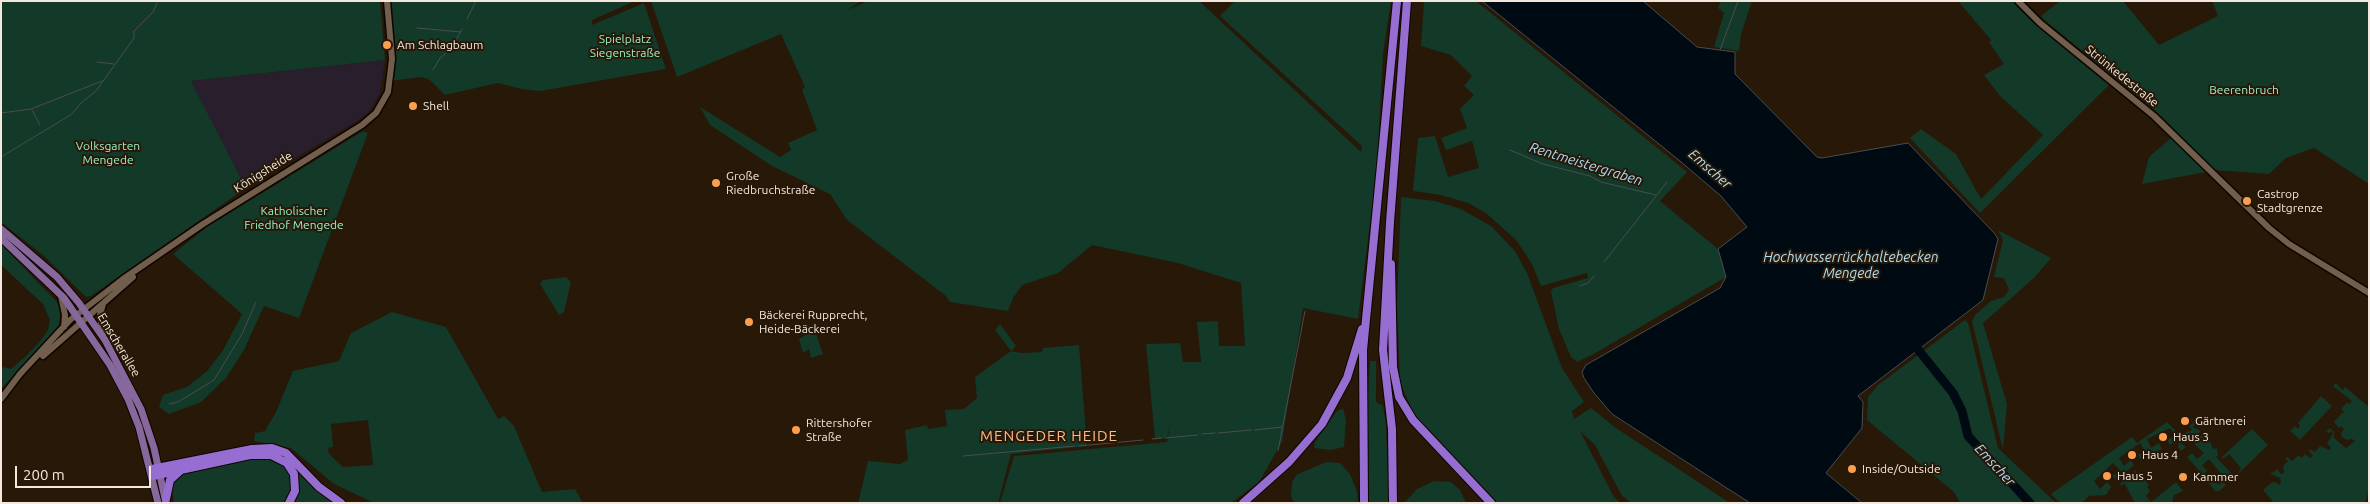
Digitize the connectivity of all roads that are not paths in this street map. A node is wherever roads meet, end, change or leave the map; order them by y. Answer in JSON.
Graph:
{"nodes":[{"id":1,"x":387,"y":1,"type":"edge"},
{"id":2,"x":1397,"y":1,"type":"edge"},
{"id":3,"x":1407,"y":1,"type":"edge"},
{"id":4,"x":2018,"y":1,"type":"edge"},
{"id":5,"x":1390,"y":222,"type":"junction"},
{"id":6,"x":1,"y":229,"type":"edge"},
{"id":7,"x":1,"y":238,"type":"edge"},
{"id":8,"x":163,"y":252,"type":"junction"},
{"id":9,"x":60,"y":293,"type":"junction"},
{"id":10,"x":2369,"y":293,"type":"edge"},
{"id":11,"x":103,"y":302,"type":"junction"},
{"id":12,"x":83,"y":315,"type":"junction"},
{"id":13,"x":1365,"y":317,"type":"junction"},
{"id":14,"x":64,"y":327,"type":"junction"},
{"id":15,"x":104,"y":340,"type":"junction"},
{"id":16,"x":1,"y":401,"type":"edge"},
{"id":17,"x":183,"y":469,"type":"junction"},
{"id":18,"x":156,"y":472,"type":"junction"},
{"id":19,"x":163,"y":502,"type":"edge"},
{"id":20,"x":289,"y":503,"type":"edge"},
{"id":21,"x":341,"y":503,"type":"edge"},
{"id":22,"x":1243,"y":503,"type":"edge"},
{"id":23,"x":1364,"y":503,"type":"edge"},
{"id":24,"x":1393,"y":503,"type":"edge"},
{"id":25,"x":1491,"y":503,"type":"edge"}],
"edges":[{"from":1,"to":8,"type":"main road","name":"Königsheide"},
{"from":2,"to":13,"type":"highway"},
{"from":3,"to":5,"type":"highway"},
{"from":4,"to":10,"type":"main road","name":"Strünkedestraße"},
{"from":5,"to":24,"type":"highway"},
{"from":5,"to":25,"type":"highway"},
{"from":6,"to":12,"type":"main road","name":"Emscherallee"},
{"from":7,"to":9,"type":"main road","name":"Emscherallee"},
{"from":8,"to":11,"type":"main road","name":"Königsheide"},
{"from":8,"to":12,"type":"main road","name":"Königsheide"},
{"from":9,"to":12,"type":"main road","name":"Emscherallee"},
{"from":9,"to":14,"type":"main road"},
{"from":11,"to":12,"type":"main road","name":"Königsheide"},
{"from":11,"to":15,"type":"main road"},
{"from":12,"to":14,"type":"main road","name":"Königsheide"},
{"from":12,"to":15,"type":"main road","name":"Emscherallee"},
{"from":12,"to":16,"type":"main road","name":"Königsheide"},
{"from":12,"to":18,"type":"main road","name":"Emscherallee"},
{"from":13,"to":22,"type":"highway"},
{"from":13,"to":23,"type":"highway"},
{"from":14,"to":16,"type":"main road","name":"Königsheide"},
{"from":15,"to":18,"type":"main road","name":"Emscherallee"},
{"from":17,"to":18,"type":"highway"},
{"from":17,"to":19,"type":"highway"},
{"from":17,"to":20,"type":"highway"},
{"from":18,"to":19,"type":"main road","name":"Emscherallee"},
{"from":18,"to":21,"type":"highway"}]}
